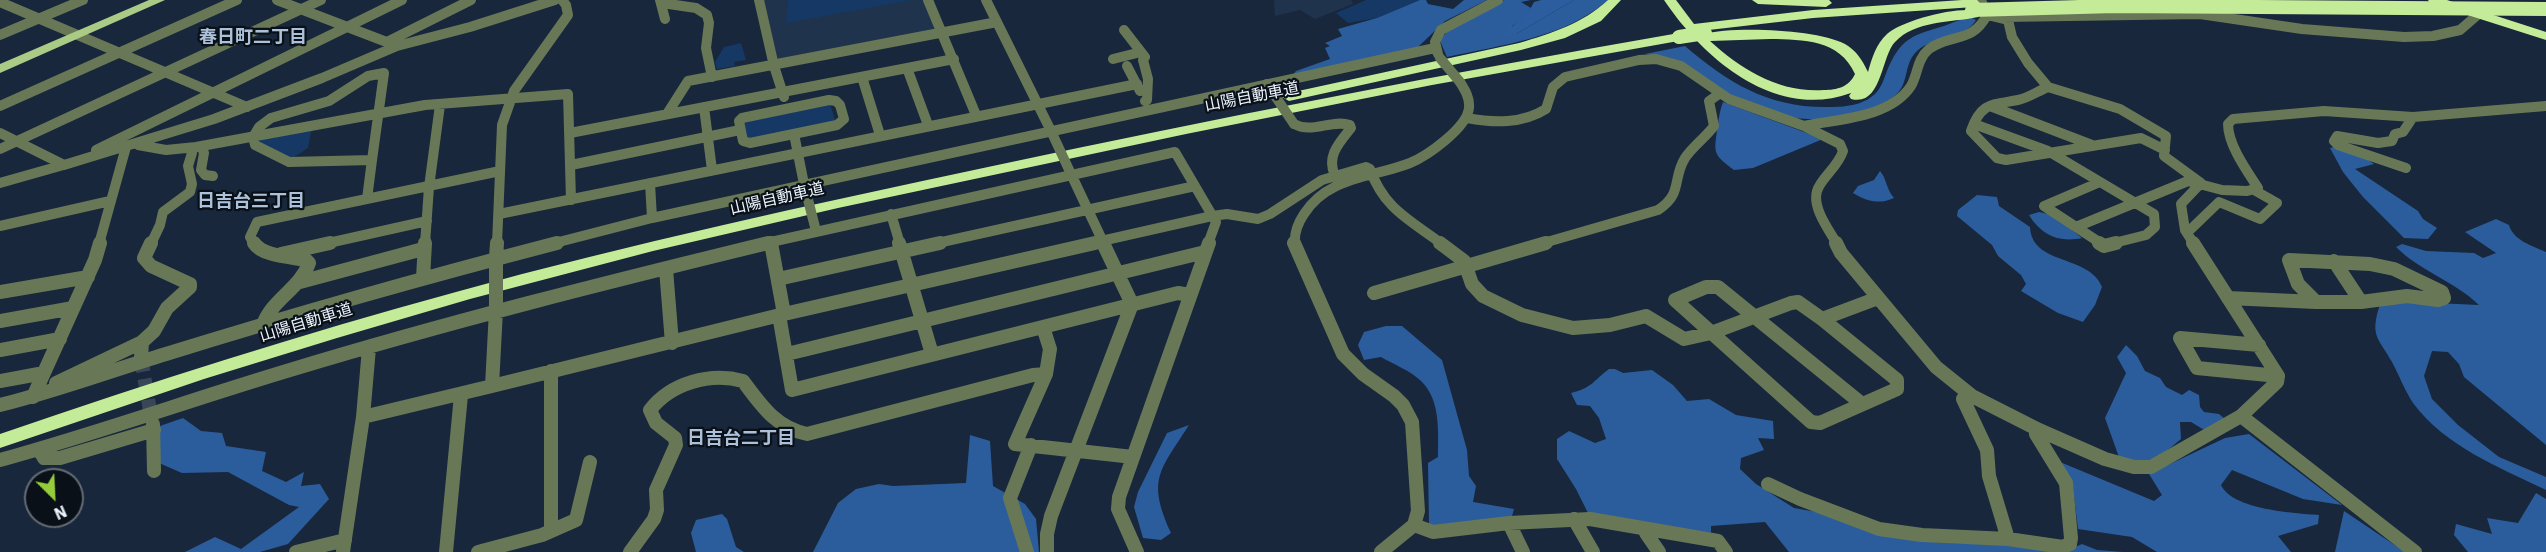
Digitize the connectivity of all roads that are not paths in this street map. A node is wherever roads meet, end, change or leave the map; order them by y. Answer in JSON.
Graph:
{"nodes":[{"id":1,"x":64,"y":0,"type":"edge"},
{"id":2,"x":83,"y":0,"type":"edge"},
{"id":3,"x":159,"y":0,"type":"edge"},
{"id":4,"x":237,"y":0,"type":"edge"},
{"id":5,"x":277,"y":0,"type":"edge"},
{"id":6,"x":321,"y":0,"type":"edge"},
{"id":7,"x":402,"y":0,"type":"edge"},
{"id":8,"x":471,"y":0,"type":"edge"},
{"id":9,"x":555,"y":0,"type":"edge"},
{"id":10,"x":562,"y":0,"type":"edge"},
{"id":11,"x":759,"y":0,"type":"edge"},
{"id":12,"x":928,"y":0,"type":"edge"},
{"id":13,"x":986,"y":0,"type":"edge"},
{"id":14,"x":1498,"y":0,"type":"edge"},
{"id":15,"x":1615,"y":0,"type":"edge"},
{"id":16,"x":1660,"y":0,"type":"edge"},
{"id":17,"x":1670,"y":0,"type":"edge"},
{"id":18,"x":1758,"y":0,"type":"edge"},
{"id":19,"x":2074,"y":0,"type":"edge"},
{"id":20,"x":2171,"y":0,"type":"edge"},
{"id":21,"x":2434,"y":0,"type":"edge"},
{"id":22,"x":2445,"y":0,"type":"edge"},
{"id":23,"x":0,"y":2,"type":"edge"},
{"id":24,"x":661,"y":2,"type":"edge"},
{"id":25,"x":2546,"y":2,"type":"edge"},
{"id":26,"x":1977,"y":8,"type":"edge"},
{"id":27,"x":302,"y":9,"type":"junction"},
{"id":28,"x":2546,"y":9,"type":"edge"},
{"id":29,"x":2481,"y":13,"type":"junction"},
{"id":30,"x":35,"y":16,"type":"junction"},
{"id":31,"x":2003,"y":17,"type":"junction"},
{"id":32,"x":665,"y":19,"type":"dead end"},
{"id":33,"x":997,"y":22,"type":"junction"},
{"id":34,"x":0,"y":27,"type":"edge"},
{"id":35,"x":348,"y":27,"type":"junction"},
{"id":36,"x":1124,"y":30,"type":"dead end"},
{"id":37,"x":1704,"y":32,"type":"junction"},
{"id":38,"x":0,"y":34,"type":"edge"},
{"id":39,"x":942,"y":34,"type":"junction"},
{"id":40,"x":2546,"y":34,"type":"edge"},
{"id":41,"x":77,"y":36,"type":"junction"},
{"id":42,"x":1679,"y":36,"type":"junction"},
{"id":43,"x":393,"y":43,"type":"junction"},
{"id":44,"x":1141,"y":52,"type":"junction"},
{"id":45,"x":118,"y":53,"type":"junction"},
{"id":46,"x":1438,"y":53,"type":"junction"},
{"id":47,"x":954,"y":59,"type":"junction"},
{"id":48,"x":1113,"y":59,"type":"dead end"},
{"id":49,"x":774,"y":66,"type":"junction"},
{"id":50,"x":1126,"y":66,"type":"dead end"},
{"id":51,"x":907,"y":68,"type":"junction"},
{"id":52,"x":0,"y":69,"type":"edge"},
{"id":53,"x":165,"y":73,"type":"junction"},
{"id":54,"x":712,"y":77,"type":"junction"},
{"id":55,"x":862,"y":77,"type":"junction"},
{"id":56,"x":1137,"y":84,"type":"junction"},
{"id":57,"x":1267,"y":84,"type":"junction"},
{"id":58,"x":2048,"y":87,"type":"junction"},
{"id":59,"x":783,"y":92,"type":"junction"},
{"id":60,"x":214,"y":93,"type":"junction"},
{"id":61,"x":1719,"y":94,"type":"junction"},
{"id":62,"x":512,"y":100,"type":"junction"},
{"id":63,"x":1036,"y":104,"type":"junction"},
{"id":64,"x":440,"y":105,"type":"junction"},
{"id":65,"x":1145,"y":105,"type":"junction"},
{"id":66,"x":0,"y":106,"type":"edge"},
{"id":67,"x":247,"y":106,"type":"junction"},
{"id":68,"x":1990,"y":106,"type":"junction"},
{"id":69,"x":2546,"y":106,"type":"edge"},
{"id":70,"x":704,"y":107,"type":"junction"},
{"id":71,"x":787,"y":108,"type":"junction"},
{"id":72,"x":1244,"y":109,"type":"junction"},
{"id":73,"x":379,"y":114,"type":"junction"},
{"id":74,"x":667,"y":114,"type":"junction"},
{"id":75,"x":976,"y":115,"type":"junction"},
{"id":76,"x":2413,"y":117,"type":"junction"},
{"id":77,"x":1467,"y":118,"type":"junction"},
{"id":78,"x":1974,"y":124,"type":"junction"},
{"id":79,"x":928,"y":125,"type":"junction"},
{"id":80,"x":1804,"y":126,"type":"junction"},
{"id":81,"x":740,"y":130,"type":"junction"},
{"id":82,"x":1051,"y":131,"type":"junction"},
{"id":83,"x":0,"y":133,"type":"edge"},
{"id":84,"x":570,"y":133,"type":"junction"},
{"id":85,"x":794,"y":134,"type":"junction"},
{"id":86,"x":880,"y":135,"type":"junction"},
{"id":87,"x":253,"y":137,"type":"junction"},
{"id":88,"x":709,"y":137,"type":"junction"},
{"id":89,"x":17,"y":141,"type":"junction"},
{"id":90,"x":130,"y":146,"type":"junction"},
{"id":91,"x":2093,"y":146,"type":"junction"},
{"id":92,"x":195,"y":147,"type":"junction"},
{"id":93,"x":0,"y":149,"type":"edge"},
{"id":94,"x":2164,"y":150,"type":"junction"},
{"id":95,"x":798,"y":151,"type":"junction"},
{"id":96,"x":2051,"y":153,"type":"junction"},
{"id":97,"x":373,"y":160,"type":"junction"},
{"id":98,"x":64,"y":165,"type":"junction"},
{"id":99,"x":571,"y":165,"type":"junction"},
{"id":100,"x":2406,"y":168,"type":"dead end"},
{"id":101,"x":712,"y":170,"type":"junction"},
{"id":102,"x":500,"y":171,"type":"junction"},
{"id":103,"x":1071,"y":174,"type":"junction"},
{"id":104,"x":1372,"y":174,"type":"junction"},
{"id":105,"x":213,"y":176,"type":"dead end"},
{"id":106,"x":1335,"y":176,"type":"junction"},
{"id":107,"x":2100,"y":182,"type":"junction"},
{"id":108,"x":0,"y":183,"type":"edge"},
{"id":109,"x":650,"y":183,"type":"junction"},
{"id":110,"x":804,"y":184,"type":"junction"},
{"id":111,"x":2201,"y":185,"type":"junction"},
{"id":112,"x":1195,"y":186,"type":"junction"},
{"id":113,"x":429,"y":187,"type":"junction"},
{"id":114,"x":2254,"y":190,"type":"junction"},
{"id":115,"x":367,"y":199,"type":"junction"},
{"id":116,"x":571,"y":200,"type":"junction"},
{"id":117,"x":110,"y":201,"type":"junction"},
{"id":118,"x":2136,"y":203,"type":"junction"},
{"id":119,"x":1088,"y":209,"type":"junction"},
{"id":120,"x":500,"y":214,"type":"junction"},
{"id":121,"x":891,"y":214,"type":"junction"},
{"id":122,"x":1216,"y":215,"type":"junction"},
{"id":123,"x":652,"y":218,"type":"junction"},
{"id":124,"x":427,"y":221,"type":"junction"},
{"id":125,"x":0,"y":226,"type":"edge"},
{"id":126,"x":2076,"y":227,"type":"junction"},
{"id":127,"x":2185,"y":230,"type":"junction"},
{"id":128,"x":816,"y":231,"type":"junction"},
{"id":129,"x":1103,"y":240,"type":"junction"},
{"id":130,"x":771,"y":243,"type":"junction"},
{"id":131,"x":423,"y":249,"type":"junction"},
{"id":132,"x":902,"y":251,"type":"junction"},
{"id":133,"x":1204,"y":252,"type":"junction"},
{"id":134,"x":278,"y":255,"type":"junction"},
{"id":135,"x":496,"y":258,"type":"junction"},
{"id":136,"x":2334,"y":261,"type":"junction"},
{"id":137,"x":1464,"y":267,"type":"junction"},
{"id":138,"x":666,"y":270,"type":"junction"},
{"id":139,"x":1118,"y":272,"type":"junction"},
{"id":140,"x":88,"y":277,"type":"junction"},
{"id":141,"x":423,"y":278,"type":"junction"},
{"id":142,"x":778,"y":279,"type":"junction"},
{"id":143,"x":297,"y":282,"type":"junction"},
{"id":144,"x":912,"y":284,"type":"junction"},
{"id":145,"x":1374,"y":293,"type":"dead end"},
{"id":146,"x":1,"y":294,"type":"edge"},
{"id":147,"x":1190,"y":295,"type":"junction"},
{"id":148,"x":1878,"y":298,"type":"junction"},
{"id":149,"x":2228,"y":298,"type":"junction"},
{"id":150,"x":2316,"y":302,"type":"junction"},
{"id":151,"x":2361,"y":302,"type":"junction"},
{"id":152,"x":1132,"y":304,"type":"junction"},
{"id":153,"x":74,"y":308,"type":"junction"},
{"id":154,"x":495,"y":310,"type":"junction"},
{"id":155,"x":782,"y":315,"type":"junction"},
{"id":156,"x":1755,"y":317,"type":"junction"},
{"id":157,"x":1822,"y":319,"type":"junction"},
{"id":158,"x":922,"y":320,"type":"junction"},
{"id":159,"x":0,"y":321,"type":"edge"},
{"id":160,"x":263,"y":325,"type":"junction"},
{"id":161,"x":1043,"y":327,"type":"junction"},
{"id":162,"x":1712,"y":333,"type":"junction"},
{"id":163,"x":60,"y":339,"type":"junction"},
{"id":164,"x":142,"y":342,"type":"junction"},
{"id":165,"x":672,"y":343,"type":"junction"},
{"id":166,"x":2259,"y":345,"type":"junction"},
{"id":167,"x":369,"y":348,"type":"junction"},
{"id":168,"x":0,"y":350,"type":"edge"},
{"id":169,"x":786,"y":354,"type":"junction"},
{"id":170,"x":932,"y":354,"type":"junction"},
{"id":171,"x":141,"y":358,"type":"tunnel mouth"},
{"id":172,"x":552,"y":371,"type":"junction"},
{"id":173,"x":44,"y":373,"type":"junction"},
{"id":174,"x":1046,"y":374,"type":"junction"},
{"id":175,"x":2278,"y":376,"type":"junction"},
{"id":176,"x":0,"y":381,"type":"edge"},
{"id":177,"x":492,"y":386,"type":"junction"},
{"id":178,"x":33,"y":395,"type":"junction"},
{"id":179,"x":461,"y":395,"type":"junction"},
{"id":180,"x":1972,"y":396,"type":"junction"},
{"id":181,"x":1862,"y":404,"type":"junction"},
{"id":182,"x":0,"y":405,"type":"edge"},
{"id":183,"x":2241,"y":416,"type":"junction"},
{"id":184,"x":363,"y":417,"type":"junction"},
{"id":185,"x":0,"y":429,"type":"edge"},
{"id":186,"x":2039,"y":430,"type":"junction"},
{"id":187,"x":0,"y":441,"type":"edge"},
{"id":188,"x":1031,"y":446,"type":"junction"},
{"id":189,"x":39,"y":449,"type":"junction"},
{"id":190,"x":1075,"y":450,"type":"junction"},
{"id":191,"x":1133,"y":457,"type":"junction"},
{"id":192,"x":0,"y":460,"type":"edge"},
{"id":193,"x":590,"y":462,"type":"dead end"},
{"id":194,"x":154,"y":471,"type":"dead end"},
{"id":195,"x":1768,"y":484,"type":"dead end"},
{"id":196,"x":1574,"y":519,"type":"junction"},
{"id":197,"x":1509,"y":523,"type":"junction"},
{"id":198,"x":1414,"y":525,"type":"junction"},
{"id":199,"x":1647,"y":529,"type":"junction"},
{"id":200,"x":550,"y":531,"type":"junction"},
{"id":201,"x":2008,"y":539,"type":"junction"},
{"id":202,"x":344,"y":546,"type":"edge"},
{"id":203,"x":1519,"y":551,"type":"edge"},
{"id":204,"x":296,"y":552,"type":"edge"},
{"id":205,"x":446,"y":552,"type":"edge"},
{"id":206,"x":478,"y":552,"type":"edge"},
{"id":207,"x":630,"y":552,"type":"edge"},
{"id":208,"x":1028,"y":552,"type":"edge"},
{"id":209,"x":1047,"y":552,"type":"edge"},
{"id":210,"x":1137,"y":552,"type":"edge"},
{"id":211,"x":1381,"y":552,"type":"edge"},
{"id":212,"x":1593,"y":552,"type":"edge"},
{"id":213,"x":1659,"y":552,"type":"edge"},
{"id":214,"x":1726,"y":552,"type":"edge"},
{"id":215,"x":2415,"y":552,"type":"edge"}],
"edges":[{"from":1,"to":30,"type":"street"},
{"from":2,"to":30,"type":"street"},
{"from":3,"to":41,"type":"main road"},
{"from":4,"to":45,"type":"street"},
{"from":5,"to":27,"type":"street"},
{"from":6,"to":27,"type":"street"},
{"from":7,"to":35,"type":"street"},
{"from":8,"to":43,"type":"street"},
{"from":9,"to":43,"type":"street"},
{"from":10,"to":62,"type":"street"},
{"from":11,"to":49,"type":"street"},
{"from":12,"to":39,"type":"street"},
{"from":13,"to":33,"type":"street"},
{"from":14,"to":46,"type":"street"},
{"from":15,"to":72,"type":"highway"},
{"from":16,"to":26,"type":"highway"},
{"from":17,"to":37,"type":"highway"},
{"from":18,"to":26,"type":"highway"},
{"from":19,"to":26,"type":"highway"},
{"from":20,"to":25,"type":"highway"},
{"from":21,"to":29,"type":"highway"},
{"from":22,"to":29,"type":"highway"},
{"from":23,"to":30,"type":"street"},
{"from":24,"to":32,"type":"street"},
{"from":24,"to":54,"type":"street"},
{"from":26,"to":28,"type":"highway","bridge":true},
{"from":26,"to":31,"type":"street"},
{"from":26,"to":37,"type":"highway"},
{"from":26,"to":80,"type":"street"},
{"from":27,"to":35,"type":"street"},
{"from":27,"to":53,"type":"street"},
{"from":29,"to":31,"type":"street"},
{"from":29,"to":40,"type":"highway"},
{"from":30,"to":34,"type":"street"},
{"from":30,"to":38,"type":"street"},
{"from":30,"to":41,"type":"street"},
{"from":31,"to":58,"type":"street"},
{"from":33,"to":39,"type":"street"},
{"from":33,"to":63,"type":"street"},
{"from":35,"to":43,"type":"street"},
{"from":35,"to":60,"type":"street"},
{"from":36,"to":44,"type":"street"},
{"from":37,"to":42,"type":"highway","bridge":true},
{"from":39,"to":47,"type":"street"},
{"from":39,"to":49,"type":"street"},
{"from":41,"to":45,"type":"street"},
{"from":41,"to":52,"type":"main road"},
{"from":42,"to":72,"type":"highway","name":"山陽自動車道"},
{"from":42,"to":187,"type":"highway","name":"山陽自動車道"},
{"from":43,"to":67,"type":"street"},
{"from":44,"to":48,"type":"street"},
{"from":44,"to":65,"type":"street"},
{"from":45,"to":53,"type":"street"},
{"from":45,"to":66,"type":"street"},
{"from":46,"to":57,"type":"street"},
{"from":46,"to":77,"type":"street","bridge":true},
{"from":47,"to":51,"type":"street"},
{"from":47,"to":75,"type":"street"},
{"from":49,"to":54,"type":"street"},
{"from":49,"to":59,"type":"street"},
{"from":50,"to":56,"type":"street"},
{"from":51,"to":55,"type":"street"},
{"from":51,"to":79,"type":"street"},
{"from":53,"to":60,"type":"street"},
{"from":53,"to":89,"type":"street"},
{"from":54,"to":74,"type":"street"},
{"from":55,"to":59,"type":"street"},
{"from":55,"to":86,"type":"street"},
{"from":56,"to":63,"type":"street"},
{"from":56,"to":65,"type":"street"},
{"from":57,"to":65,"type":"street"},
{"from":57,"to":106,"type":"street","bridge":true},
{"from":58,"to":68,"type":"street"},
{"from":58,"to":94,"type":"street"},
{"from":59,"to":70,"type":"street"},
{"from":59,"to":71,"type":"street"},
{"from":60,"to":67,"type":"street"},
{"from":60,"to":98,"type":"street"},
{"from":61,"to":77,"type":"street"},
{"from":61,"to":80,"type":"street"},
{"from":61,"to":137,"type":"street"},
{"from":62,"to":64,"type":"street"},
{"from":62,"to":84,"type":"street"},
{"from":62,"to":102,"type":"street"},
{"from":63,"to":75,"type":"street"},
{"from":63,"to":82,"type":"street"},
{"from":64,"to":73,"type":"street"},
{"from":64,"to":113,"type":"street"},
{"from":65,"to":82,"type":"street"},
{"from":67,"to":90,"type":"street"},
{"from":68,"to":78,"type":"street"},
{"from":68,"to":91,"type":"street"},
{"from":69,"to":76,"type":"street"},
{"from":70,"to":74,"type":"street"},
{"from":70,"to":88,"type":"street"},
{"from":71,"to":81,"type":"street"},
{"from":71,"to":85,"type":"street"},
{"from":72,"to":185,"type":"highway","name":"山陽自動車道"},
{"from":73,"to":87,"type":"street"},
{"from":73,"to":87,"type":"street"},
{"from":73,"to":97,"type":"street"},
{"from":74,"to":84,"type":"street"},
{"from":75,"to":79,"type":"street"},
{"from":76,"to":100,"type":"street"},
{"from":76,"to":114,"type":"street"},
{"from":77,"to":104,"type":"street"},
{"from":78,"to":96,"type":"street"},
{"from":78,"to":96,"type":"street"},
{"from":79,"to":86,"type":"street"},
{"from":80,"to":148,"type":"street"},
{"from":81,"to":85,"type":"street"},
{"from":81,"to":88,"type":"street"},
{"from":82,"to":103,"type":"street","bridge":true},
{"from":82,"to":110,"type":"street"},
{"from":83,"to":89,"type":"street"},
{"from":84,"to":99,"type":"street"},
{"from":85,"to":95,"type":"street"},
{"from":86,"to":95,"type":"street"},
{"from":87,"to":92,"type":"street"},
{"from":87,"to":97,"type":"street"},
{"from":88,"to":99,"type":"street"},
{"from":88,"to":101,"type":"street"},
{"from":89,"to":93,"type":"street"},
{"from":89,"to":98,"type":"street"},
{"from":90,"to":92,"type":"street"},
{"from":90,"to":98,"type":"street"},
{"from":90,"to":117,"type":"street"},
{"from":91,"to":94,"type":"street"},
{"from":91,"to":96,"type":"street"},
{"from":92,"to":105,"type":"street"},
{"from":92,"to":164,"type":"street"},
{"from":94,"to":111,"type":"street"},
{"from":95,"to":101,"type":"street"},
{"from":95,"to":110,"type":"street"},
{"from":96,"to":107,"type":"street"},
{"from":97,"to":115,"type":"street"},
{"from":98,"to":108,"type":"street"},
{"from":99,"to":116,"type":"street"},
{"from":101,"to":109,"type":"street"},
{"from":102,"to":113,"type":"street"},
{"from":102,"to":120,"type":"street"},
{"from":103,"to":112,"type":"street"},
{"from":103,"to":119,"type":"street"},
{"from":103,"to":121,"type":"street"},
{"from":104,"to":106,"type":"street"},
{"from":104,"to":137,"type":"street"},
{"from":104,"to":198,"type":"street"},
{"from":106,"to":122,"type":"street"},
{"from":107,"to":118,"type":"street"},
{"from":107,"to":126,"type":"street"},
{"from":109,"to":116,"type":"street"},
{"from":109,"to":123,"type":"street"},
{"from":110,"to":123,"type":"street"},
{"from":110,"to":128,"type":"street","bridge":true},
{"from":111,"to":114,"type":"street"},
{"from":111,"to":118,"type":"street"},
{"from":111,"to":127,"type":"street"},
{"from":112,"to":119,"type":"street"},
{"from":112,"to":122,"type":"street"},
{"from":113,"to":115,"type":"street"},
{"from":113,"to":124,"type":"street"},
{"from":114,"to":127,"type":"street"},
{"from":115,"to":134,"type":"street"},
{"from":116,"to":120,"type":"street"},
{"from":117,"to":125,"type":"street"},
{"from":117,"to":140,"type":"street"},
{"from":118,"to":126,"type":"street"},
{"from":118,"to":126,"type":"street"},
{"from":119,"to":129,"type":"street"},
{"from":119,"to":132,"type":"street"},
{"from":120,"to":135,"type":"street"},
{"from":121,"to":128,"type":"street"},
{"from":121,"to":132,"type":"street"},
{"from":122,"to":129,"type":"street"},
{"from":122,"to":133,"type":"street"},
{"from":123,"to":135,"type":"street"},
{"from":124,"to":131,"type":"street"},
{"from":124,"to":134,"type":"street"},
{"from":127,"to":149,"type":"street"},
{"from":128,"to":130,"type":"street"},
{"from":129,"to":139,"type":"street"},
{"from":129,"to":144,"type":"street"},
{"from":130,"to":138,"type":"street"},
{"from":130,"to":142,"type":"street"},
{"from":131,"to":141,"type":"street"},
{"from":131,"to":143,"type":"street"},
{"from":132,"to":142,"type":"street"},
{"from":132,"to":144,"type":"street"},
{"from":133,"to":139,"type":"street"},
{"from":133,"to":147,"type":"street"},
{"from":134,"to":143,"type":"street"},
{"from":135,"to":141,"type":"street"},
{"from":135,"to":154,"type":"street","bridge":true},
{"from":136,"to":150,"type":"street"},
{"from":136,"to":151,"type":"street"},
{"from":136,"to":151,"type":"street"},
{"from":137,"to":145,"type":"street"},
{"from":137,"to":162,"type":"street"},
{"from":138,"to":154,"type":"street"},
{"from":138,"to":165,"type":"street"},
{"from":139,"to":152,"type":"street"},
{"from":139,"to":158,"type":"street"},
{"from":140,"to":146,"type":"street"},
{"from":140,"to":153,"type":"street"},
{"from":141,"to":160,"type":"street"},
{"from":142,"to":155,"type":"street"},
{"from":143,"to":160,"type":"street"},
{"from":144,"to":155,"type":"street"},
{"from":144,"to":158,"type":"street"},
{"from":147,"to":152,"type":"street"},
{"from":147,"to":191,"type":"street"},
{"from":148,"to":157,"type":"street"},
{"from":148,"to":180,"type":"street"},
{"from":149,"to":150,"type":"street"},
{"from":149,"to":166,"type":"street"},
{"from":150,"to":151,"type":"street"},
{"from":152,"to":161,"type":"street"},
{"from":152,"to":190,"type":"street"},
{"from":153,"to":159,"type":"street"},
{"from":153,"to":163,"type":"street"},
{"from":154,"to":167,"type":"street"},
{"from":154,"to":177,"type":"street"},
{"from":155,"to":165,"type":"street"},
{"from":155,"to":169,"type":"street"},
{"from":156,"to":157,"type":"street"},
{"from":156,"to":162,"type":"street"},
{"from":156,"to":162,"type":"street"},
{"from":156,"to":181,"type":"street"},
{"from":157,"to":181,"type":"street"},
{"from":158,"to":169,"type":"street"},
{"from":158,"to":170,"type":"street"},
{"from":160,"to":178,"type":"street"},
{"from":161,"to":170,"type":"street"},
{"from":161,"to":174,"type":"street"},
{"from":162,"to":181,"type":"street"},
{"from":163,"to":168,"type":"street"},
{"from":163,"to":173,"type":"street"},
{"from":164,"to":171,"type":"street"},
{"from":164,"to":178,"type":"street"},
{"from":165,"to":172,"type":"street"},
{"from":166,"to":175,"type":"street"},
{"from":166,"to":175,"type":"street"},
{"from":167,"to":184,"type":"street"},
{"from":167,"to":189,"type":"street"},
{"from":169,"to":170,"type":"street"},
{"from":172,"to":177,"type":"street"},
{"from":172,"to":200,"type":"street"},
{"from":173,"to":176,"type":"street"},
{"from":173,"to":178,"type":"street"},
{"from":174,"to":188,"type":"street"},
{"from":174,"to":207,"type":"street"},
{"from":175,"to":183,"type":"street"},
{"from":177,"to":179,"type":"street"},
{"from":178,"to":182,"type":"street"},
{"from":179,"to":184,"type":"street"},
{"from":179,"to":205,"type":"street"},
{"from":180,"to":186,"type":"street"},
{"from":180,"to":201,"type":"street"},
{"from":183,"to":186,"type":"street"},
{"from":183,"to":215,"type":"street"},
{"from":184,"to":202,"type":"street"},
{"from":186,"to":201,"type":"street"},
{"from":188,"to":190,"type":"street"},
{"from":188,"to":208,"type":"street"},
{"from":189,"to":192,"type":"street"},
{"from":189,"to":194,"type":"street"},
{"from":190,"to":191,"type":"street"},
{"from":190,"to":209,"type":"street"},
{"from":191,"to":210,"type":"street"},
{"from":193,"to":200,"type":"street"},
{"from":195,"to":201,"type":"street"},
{"from":196,"to":197,"type":"street"},
{"from":196,"to":199,"type":"street"},
{"from":196,"to":212,"type":"street"},
{"from":197,"to":198,"type":"street"},
{"from":197,"to":203,"type":"street"},
{"from":198,"to":211,"type":"street"},
{"from":199,"to":213,"type":"street"},
{"from":199,"to":214,"type":"street"},
{"from":200,"to":206,"type":"street"},
{"from":202,"to":204,"type":"street"}]}
